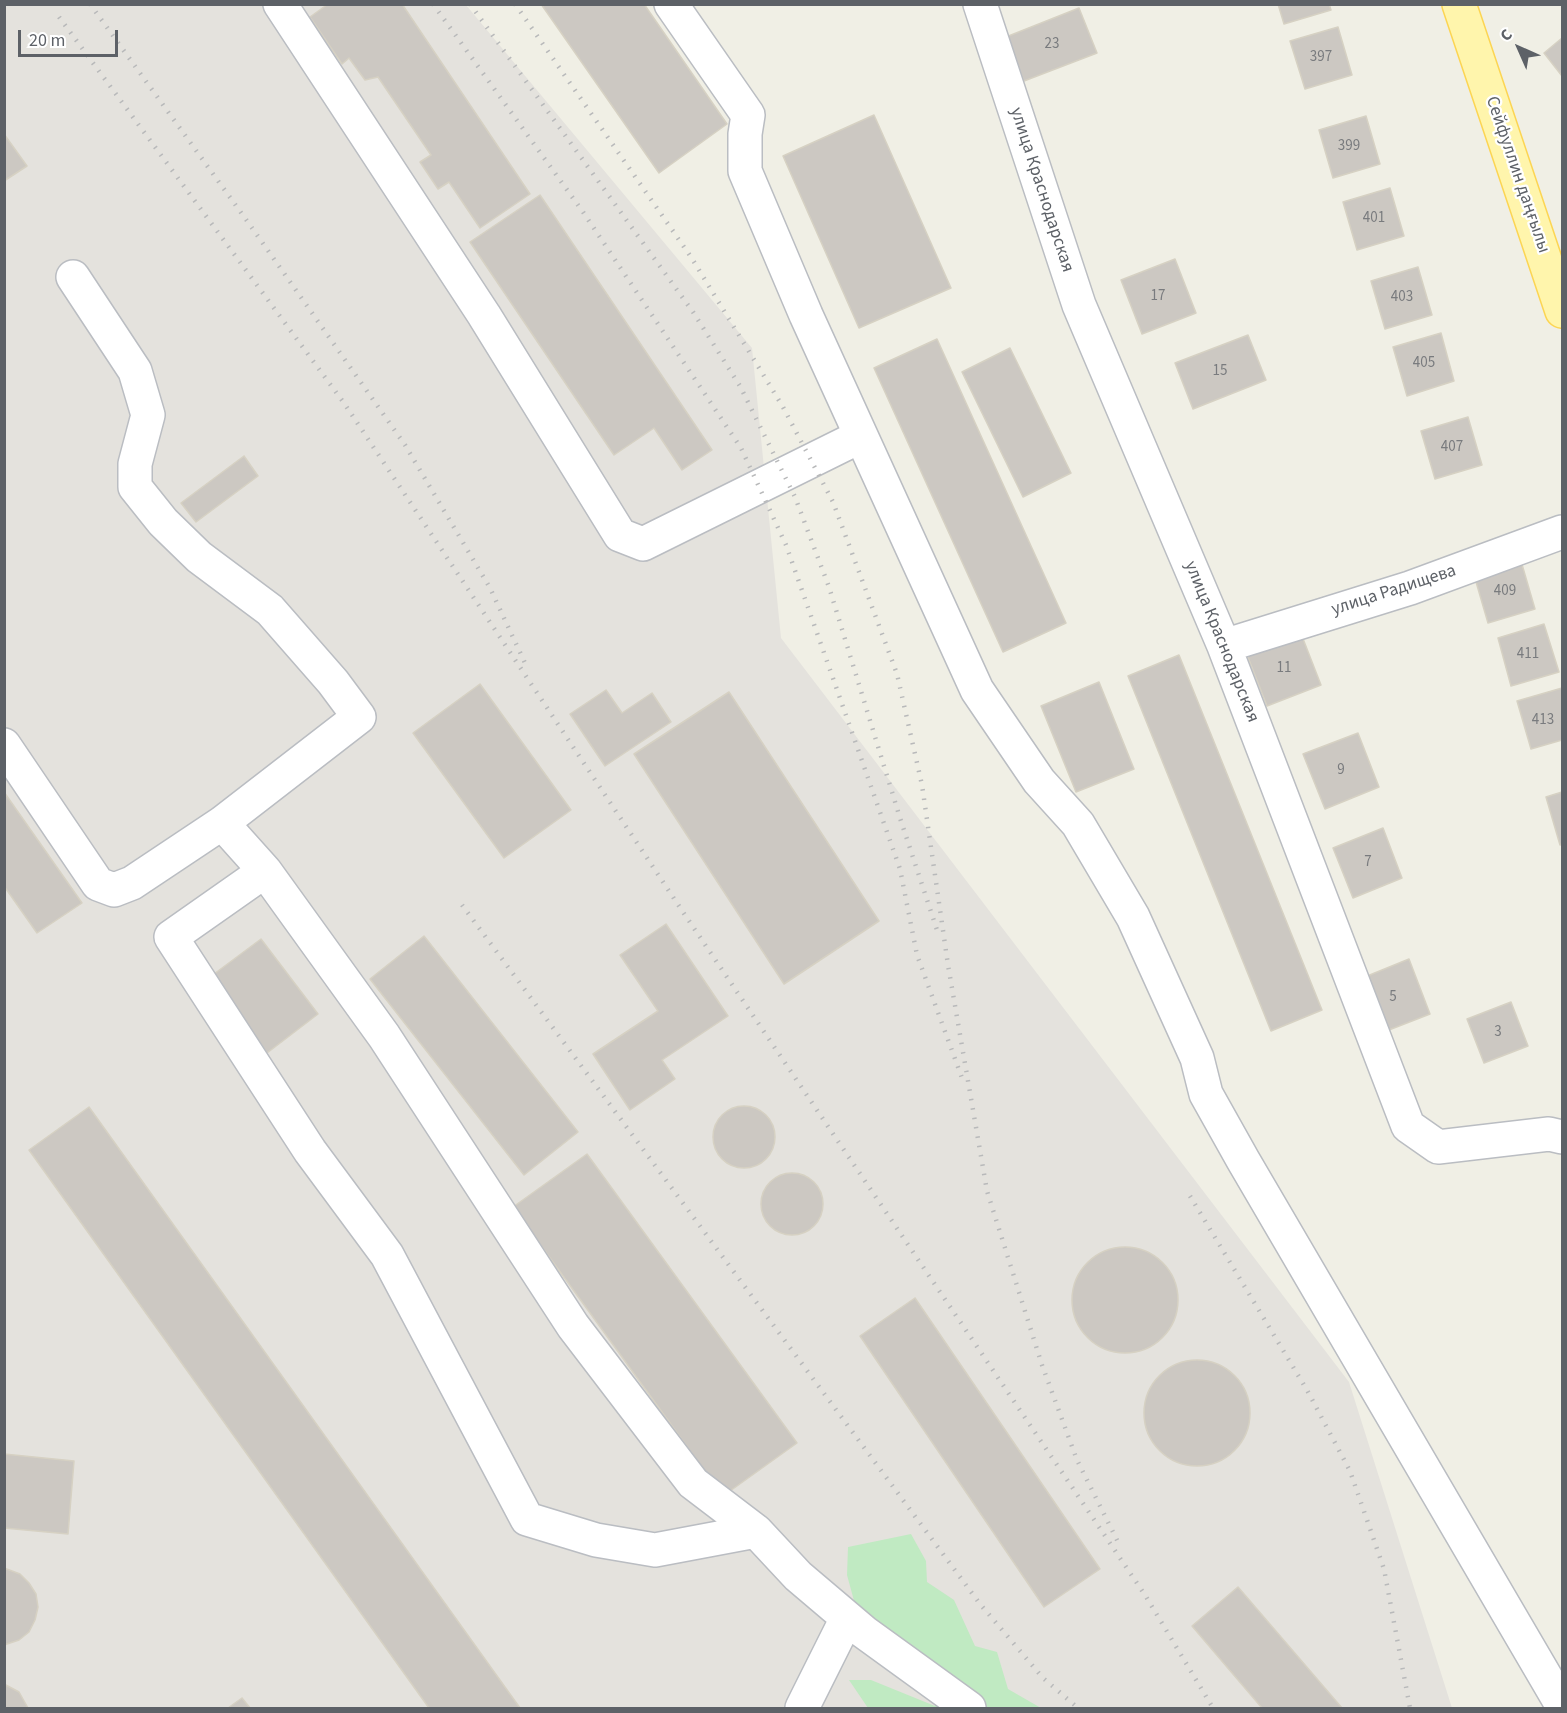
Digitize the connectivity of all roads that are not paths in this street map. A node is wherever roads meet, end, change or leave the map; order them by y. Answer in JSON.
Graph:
{"nodes":[{"id":1,"x":280,"y":4,"type":"edge"},
{"id":2,"x":672,"y":4,"type":"edge"},
{"id":3,"x":980,"y":4,"type":"edge"},
{"id":4,"x":1459,"y":4,"type":"edge"},
{"id":5,"x":73,"y":277,"type":"dead end"},
{"id":6,"x":1563,"y":311,"type":"edge"},
{"id":7,"x":861,"y":436,"type":"junction"},
{"id":8,"x":1563,"y":532,"type":"edge"},
{"id":9,"x":1224,"y":646,"type":"junction"},
{"id":10,"x":4,"y":744,"type":"edge"},
{"id":11,"x":222,"y":823,"type":"junction"},
{"id":12,"x":265,"y":871,"type":"junction"},
{"id":13,"x":1563,"y":1137,"type":"edge"},
{"id":14,"x":756,"y":1531,"type":"junction"},
{"id":15,"x":847,"y":1618,"type":"junction"},
{"id":16,"x":1563,"y":1705,"type":"edge"},
{"id":17,"x":801,"y":1708,"type":"edge"},
{"id":18,"x":969,"y":1708,"type":"edge"}],
"edges":[{"from":1,"to":7,"type":"street"},
{"from":2,"to":7,"type":"street"},
{"from":3,"to":9,"type":"street","name":"улица Краснодарская"},
{"from":4,"to":6,"type":"main road","name":"Сейфуллин даңғылы"},
{"from":5,"to":11,"type":"street"},
{"from":7,"to":16,"type":"street"},
{"from":8,"to":9,"type":"street","name":"улица Радищева"},
{"from":9,"to":13,"type":"street","name":"улица Краснодарская"},
{"from":10,"to":11,"type":"street"},
{"from":11,"to":12,"type":"street"},
{"from":12,"to":14,"type":"street"},
{"from":12,"to":14,"type":"street"},
{"from":14,"to":15,"type":"street"},
{"from":15,"to":17,"type":"street"},
{"from":15,"to":18,"type":"street"}]}
